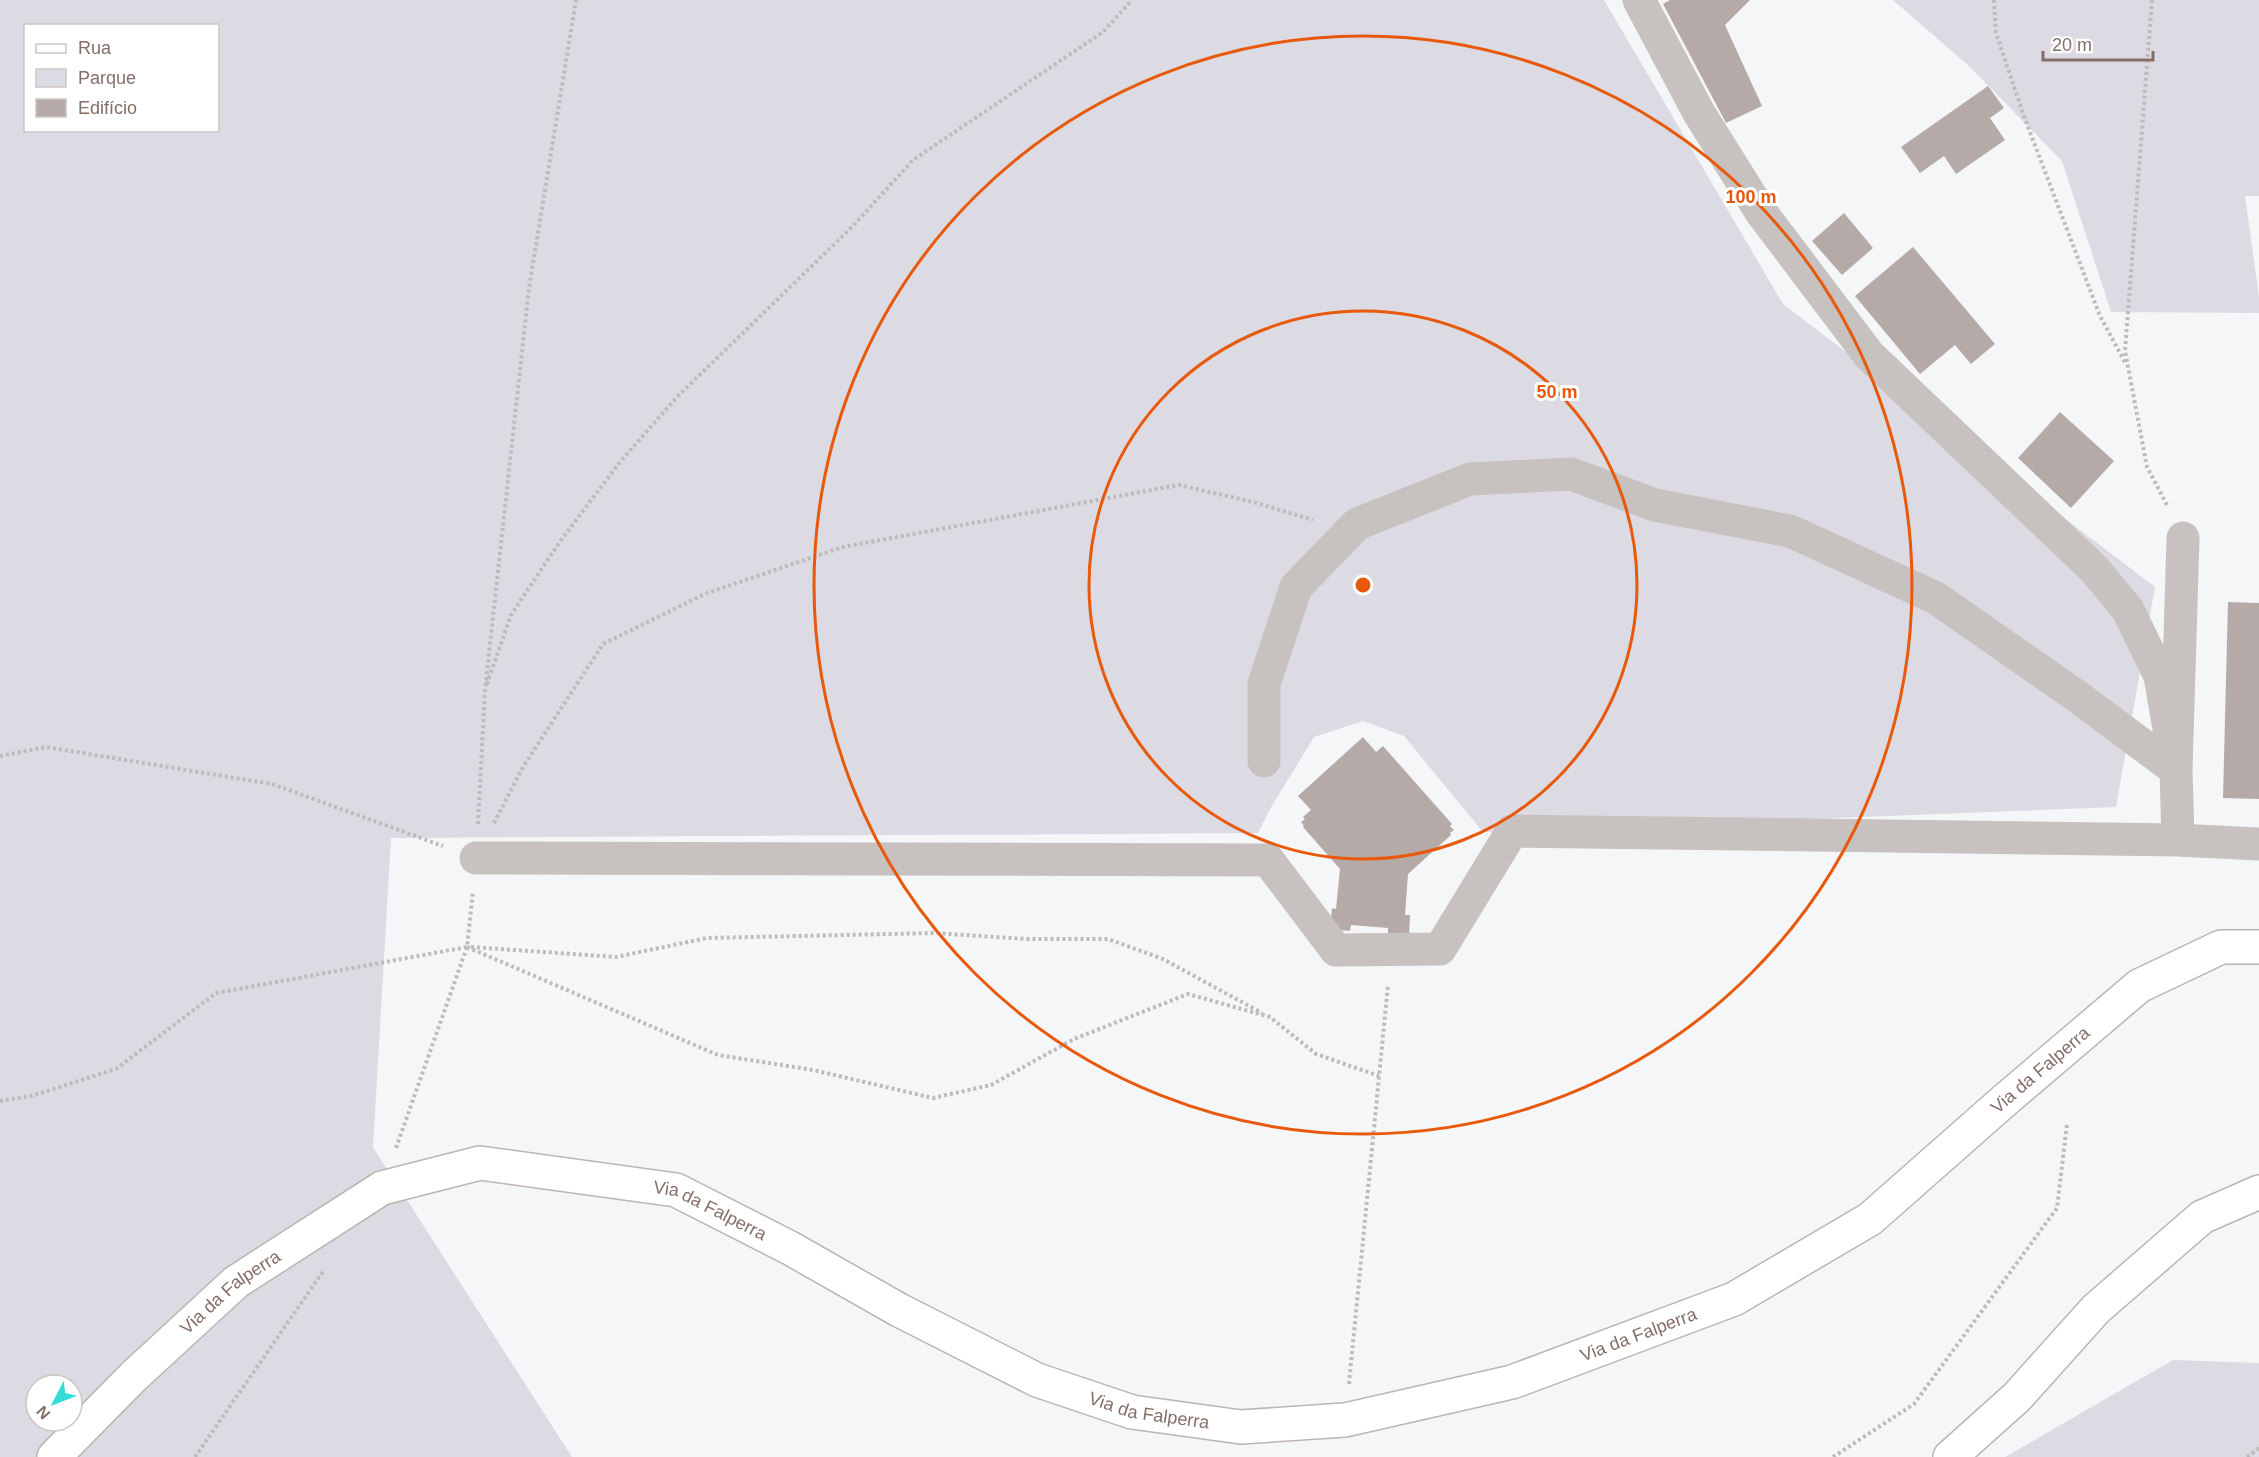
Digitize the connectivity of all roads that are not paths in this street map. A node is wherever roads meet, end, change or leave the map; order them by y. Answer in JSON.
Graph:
{"nodes":[{"id":1,"x":1639,"y":0,"type":"edge"},
{"id":2,"x":2183,"y":538,"type":"road end"},
{"id":3,"x":1264,"y":761,"type":"dead end"},
{"id":4,"x":2176,"y":770,"type":"junction"},
{"id":5,"x":2178,"y":840,"type":"junction"},
{"id":6,"x":2259,"y":844,"type":"edge"},
{"id":7,"x":476,"y":858,"type":"road end"},
{"id":8,"x":2259,"y":947,"type":"edge"},
{"id":9,"x":2259,"y":1192,"type":"edge"},
{"id":10,"x":54,"y":1457,"type":"edge"},
{"id":11,"x":1950,"y":1457,"type":"edge"}],
"edges":[{"from":1,"to":4,"type":"street"},
{"from":2,"to":4,"type":"street"},
{"from":3,"to":4,"type":"street"},
{"from":4,"to":5,"type":"street"},
{"from":5,"to":6,"type":"street"},
{"from":5,"to":7,"type":"street"},
{"from":8,"to":10,"type":"main road","name":"Via da Falperra"},
{"from":9,"to":11,"type":"main road"}]}
